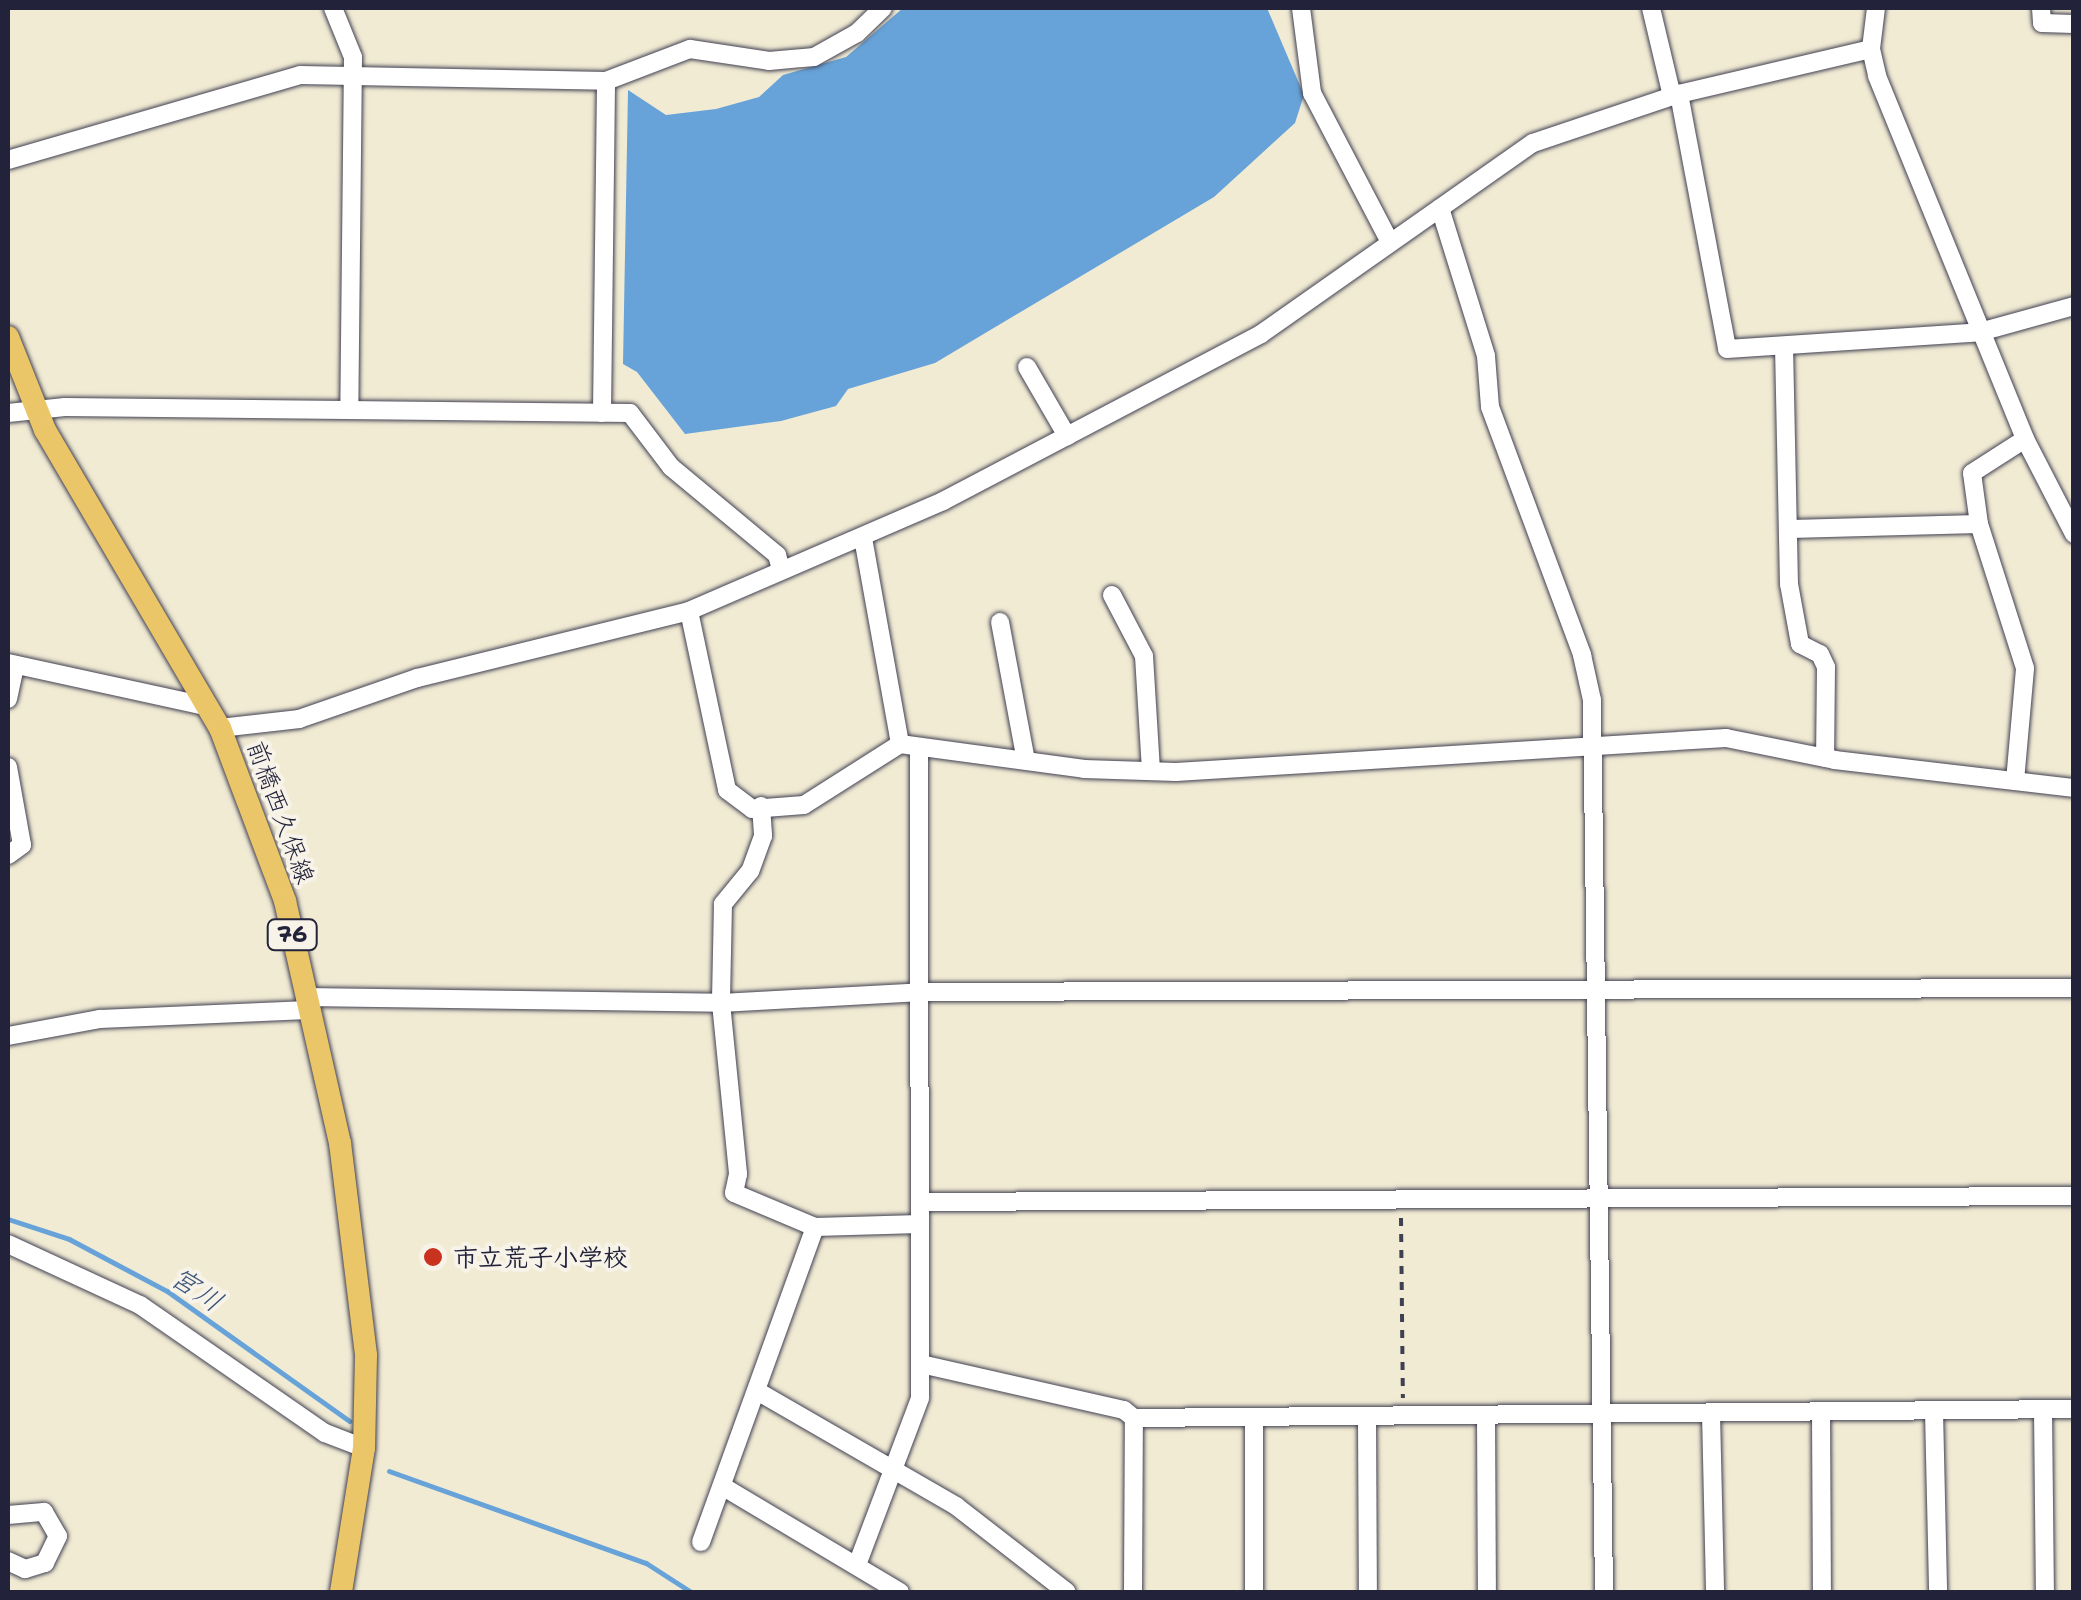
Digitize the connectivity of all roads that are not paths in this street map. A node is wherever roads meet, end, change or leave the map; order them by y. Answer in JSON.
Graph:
{"nodes":[{"id":1,"x":333,"y":8,"type":"edge"},
{"id":2,"x":883,"y":8,"type":"edge"},
{"id":3,"x":1301,"y":8,"type":"edge"},
{"id":4,"x":1651,"y":8,"type":"edge"},
{"id":5,"x":1876,"y":8,"type":"edge"},
{"id":6,"x":2041,"y":8,"type":"edge"},
{"id":7,"x":2074,"y":24,"type":"edge"},
{"id":8,"x":1871,"y":49,"type":"junction"},
{"id":9,"x":354,"y":76,"type":"junction"},
{"id":10,"x":606,"y":81,"type":"junction"},
{"id":11,"x":1676,"y":95,"type":"junction"},
{"id":12,"x":8,"y":160,"type":"edge"},
{"id":13,"x":1440,"y":208,"type":"junction"},
{"id":14,"x":1390,"y":242,"type":"junction"},
{"id":15,"x":2074,"y":306,"type":"edge"},
{"id":16,"x":1980,"y":332,"type":"junction"},
{"id":17,"x":8,"y":337,"type":"edge"},
{"id":18,"x":1784,"y":346,"type":"junction"},
{"id":19,"x":1027,"y":367,"type":"dead end"},
{"id":20,"x":36,"y":408,"type":"junction"},
{"id":21,"x":349,"y":410,"type":"junction"},
{"id":22,"x":602,"y":412,"type":"junction"},
{"id":23,"x":8,"y":413,"type":"edge"},
{"id":24,"x":1066,"y":436,"type":"junction"},
{"id":25,"x":2024,"y":438,"type":"junction"},
{"id":26,"x":1979,"y":524,"type":"junction"},
{"id":27,"x":1790,"y":529,"type":"junction"},
{"id":28,"x":2074,"y":534,"type":"edge"},
{"id":29,"x":863,"y":538,"type":"junction"},
{"id":30,"x":781,"y":569,"type":"junction"},
{"id":31,"x":1112,"y":595,"type":"dead end"},
{"id":32,"x":689,"y":611,"type":"junction"},
{"id":33,"x":1000,"y":622,"type":"dead end"},
{"id":34,"x":11,"y":664,"type":"edge"},
{"id":35,"x":8,"y":699,"type":"edge"},
{"id":36,"x":208,"y":707,"type":"junction"},
{"id":37,"x":220,"y":728,"type":"junction"},
{"id":38,"x":900,"y":744,"type":"junction"},
{"id":39,"x":1594,"y":747,"type":"junction"},
{"id":40,"x":919,"y":748,"type":"junction"},
{"id":41,"x":1825,"y":758,"type":"junction"},
{"id":42,"x":1026,"y":761,"type":"junction"},
{"id":43,"x":8,"y":767,"type":"edge"},
{"id":44,"x":1151,"y":771,"type":"junction"},
{"id":45,"x":2015,"y":782,"type":"junction"},
{"id":46,"x":2074,"y":788,"type":"edge"},
{"id":47,"x":761,"y":806,"type":"junction"},
{"id":48,"x":8,"y":855,"type":"edge"},
{"id":49,"x":1594,"y":988,"type":"junction"},
{"id":50,"x":2074,"y":988,"type":"edge"},
{"id":51,"x":922,"y":992,"type":"junction"},
{"id":52,"x":721,"y":1003,"type":"junction"},
{"id":53,"x":306,"y":1004,"type":"junction"},
{"id":54,"x":8,"y":1036,"type":"edge"},
{"id":55,"x":1600,"y":1196,"type":"junction"},
{"id":56,"x":2074,"y":1196,"type":"edge"},
{"id":57,"x":921,"y":1202,"type":"junction"},
{"id":58,"x":920,"y":1224,"type":"junction"},
{"id":59,"x":814,"y":1226,"type":"junction"},
{"id":60,"x":8,"y":1244,"type":"edge"},
{"id":61,"x":921,"y":1364,"type":"junction"},
{"id":62,"x":757,"y":1391,"type":"junction"},
{"id":63,"x":2043,"y":1410,"type":"junction"},
{"id":64,"x":2074,"y":1410,"type":"edge"},
{"id":65,"x":1934,"y":1411,"type":"junction"},
{"id":66,"x":1820,"y":1412,"type":"junction"},
{"id":67,"x":1712,"y":1413,"type":"junction"},
{"id":68,"x":1603,"y":1414,"type":"junction"},
{"id":69,"x":1486,"y":1415,"type":"junction"},
{"id":70,"x":1134,"y":1418,"type":"junction"},
{"id":71,"x":1367,"y":1419,"type":"junction"},
{"id":72,"x":1254,"y":1420,"type":"junction"},
{"id":73,"x":364,"y":1448,"type":"junction"},
{"id":74,"x":890,"y":1470,"type":"junction"},
{"id":75,"x":722,"y":1486,"type":"junction"},
{"id":76,"x":10,"y":1506,"type":"edge"},
{"id":77,"x":701,"y":1542,"type":"dead end"},
{"id":78,"x":8,"y":1560,"type":"edge"},
{"id":79,"x":856,"y":1564,"type":"junction"},
{"id":80,"x":341,"y":1592,"type":"edge"},
{"id":81,"x":900,"y":1592,"type":"edge"},
{"id":82,"x":1068,"y":1592,"type":"edge"},
{"id":83,"x":1133,"y":1592,"type":"edge"},
{"id":84,"x":1254,"y":1592,"type":"edge"},
{"id":85,"x":1368,"y":1592,"type":"edge"},
{"id":86,"x":1488,"y":1592,"type":"edge"},
{"id":87,"x":1604,"y":1592,"type":"edge"},
{"id":88,"x":1715,"y":1592,"type":"edge"},
{"id":89,"x":1822,"y":1592,"type":"edge"},
{"id":90,"x":1938,"y":1592,"type":"edge"},
{"id":91,"x":2045,"y":1592,"type":"edge"}],
"edges":[{"from":1,"to":9,"type":"street"},
{"from":2,"to":10,"type":"street"},
{"from":3,"to":14,"type":"street"},
{"from":4,"to":11,"type":"street"},
{"from":5,"to":8,"type":"street"},
{"from":6,"to":7,"type":"street"},
{"from":8,"to":11,"type":"street"},
{"from":8,"to":16,"type":"street"},
{"from":9,"to":10,"type":"street"},
{"from":9,"to":12,"type":"street"},
{"from":9,"to":21,"type":"street"},
{"from":10,"to":22,"type":"street"},
{"from":11,"to":13,"type":"street"},
{"from":11,"to":18,"type":"street"},
{"from":13,"to":14,"type":"street"},
{"from":13,"to":39,"type":"street"},
{"from":14,"to":24,"type":"street"},
{"from":15,"to":16,"type":"street"},
{"from":16,"to":18,"type":"street"},
{"from":16,"to":25,"type":"street"},
{"from":17,"to":20,"type":"main road","name":"前橋西久保線","number":"76"},
{"from":18,"to":27,"type":"street"},
{"from":19,"to":24,"type":"street"},
{"from":20,"to":21,"type":"street"},
{"from":20,"to":23,"type":"street"},
{"from":20,"to":36,"type":"main road","name":"前橋西久保線","number":"76"},
{"from":21,"to":22,"type":"street"},
{"from":22,"to":30,"type":"street"},
{"from":24,"to":29,"type":"street"},
{"from":25,"to":26,"type":"street"},
{"from":25,"to":28,"type":"street"},
{"from":26,"to":27,"type":"street"},
{"from":26,"to":45,"type":"street"},
{"from":27,"to":41,"type":"street"},
{"from":29,"to":30,"type":"street"},
{"from":29,"to":38,"type":"street"},
{"from":30,"to":32,"type":"street"},
{"from":31,"to":44,"type":"street"},
{"from":32,"to":37,"type":"street"},
{"from":32,"to":47,"type":"street"},
{"from":33,"to":42,"type":"street"},
{"from":34,"to":35,"type":"street"},
{"from":34,"to":36,"type":"street"},
{"from":36,"to":37,"type":"main road","name":"前橋西久保線","number":"76"},
{"from":37,"to":53,"type":"main road","name":"前橋西久保線","number":"76"},
{"from":38,"to":40,"type":"street"},
{"from":38,"to":47,"type":"street"},
{"from":39,"to":41,"type":"street"},
{"from":39,"to":44,"type":"street"},
{"from":39,"to":49,"type":"street"},
{"from":40,"to":42,"type":"street"},
{"from":40,"to":51,"type":"street"},
{"from":41,"to":45,"type":"street"},
{"from":42,"to":44,"type":"street"},
{"from":43,"to":48,"type":"street"},
{"from":45,"to":46,"type":"street"},
{"from":47,"to":52,"type":"street"},
{"from":49,"to":50,"type":"street"},
{"from":49,"to":51,"type":"street"},
{"from":49,"to":55,"type":"street"},
{"from":51,"to":52,"type":"street"},
{"from":51,"to":57,"type":"street"},
{"from":52,"to":53,"type":"street"},
{"from":52,"to":59,"type":"street"},
{"from":53,"to":54,"type":"street"},
{"from":53,"to":73,"type":"main road","name":"前橋西久保線","number":"76"},
{"from":55,"to":56,"type":"street"},
{"from":55,"to":57,"type":"street"},
{"from":55,"to":68,"type":"street"},
{"from":57,"to":58,"type":"street"},
{"from":58,"to":59,"type":"street"},
{"from":58,"to":61,"type":"street"},
{"from":59,"to":62,"type":"street"},
{"from":60,"to":73,"type":"street"},
{"from":61,"to":70,"type":"street"},
{"from":61,"to":74,"type":"street"},
{"from":62,"to":74,"type":"street"},
{"from":62,"to":75,"type":"street"},
{"from":63,"to":64,"type":"street"},
{"from":63,"to":65,"type":"street"},
{"from":63,"to":91,"type":"street"},
{"from":65,"to":66,"type":"street"},
{"from":65,"to":90,"type":"street"},
{"from":66,"to":67,"type":"street"},
{"from":66,"to":89,"type":"street"},
{"from":67,"to":68,"type":"street"},
{"from":67,"to":88,"type":"street"},
{"from":68,"to":69,"type":"street"},
{"from":68,"to":87,"type":"street"},
{"from":69,"to":71,"type":"street"},
{"from":69,"to":86,"type":"street"},
{"from":70,"to":72,"type":"street"},
{"from":70,"to":83,"type":"street"},
{"from":71,"to":72,"type":"street"},
{"from":71,"to":85,"type":"street"},
{"from":72,"to":84,"type":"street"},
{"from":73,"to":80,"type":"main road","name":"前橋西久保線","number":"76"},
{"from":74,"to":79,"type":"street"},
{"from":74,"to":82,"type":"street"},
{"from":75,"to":77,"type":"street"},
{"from":75,"to":79,"type":"street"},
{"from":76,"to":78,"type":"street"},
{"from":79,"to":81,"type":"street"}]}
